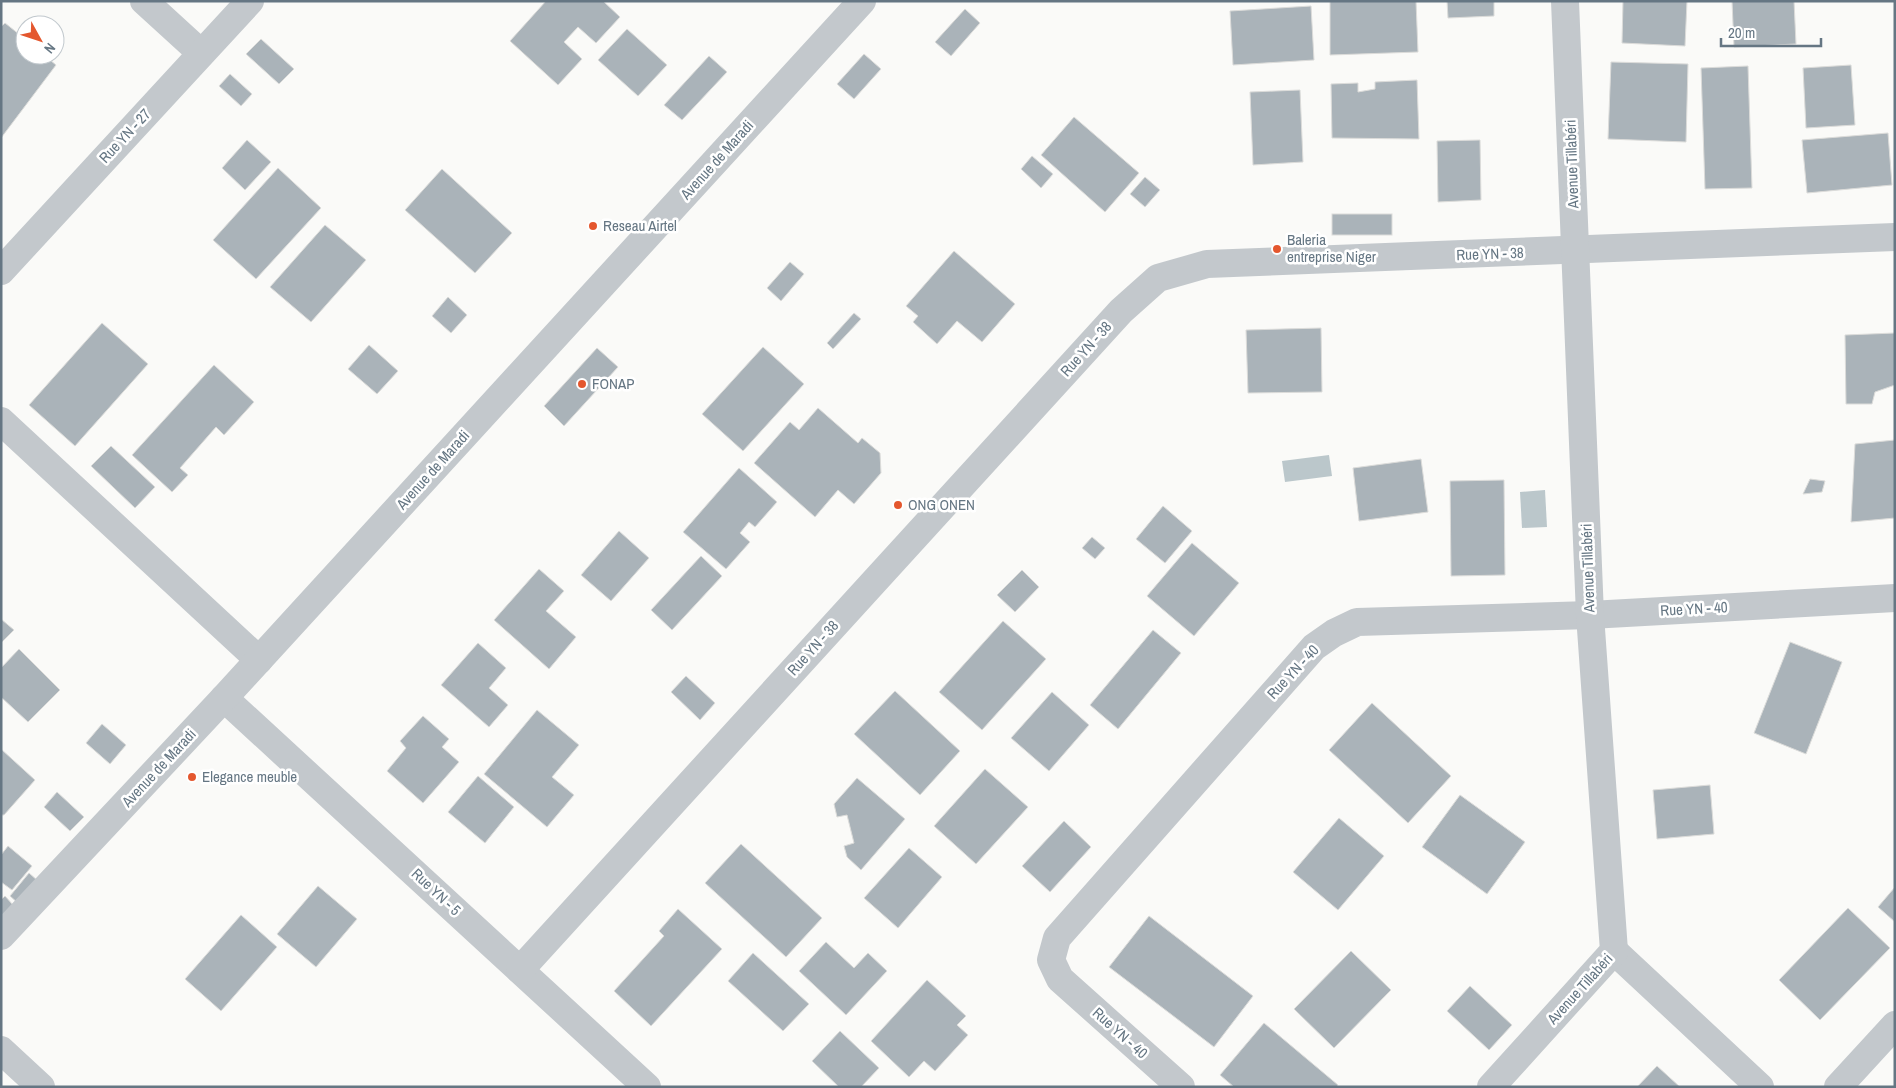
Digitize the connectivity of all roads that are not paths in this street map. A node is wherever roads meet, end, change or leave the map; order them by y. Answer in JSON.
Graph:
{"nodes":[{"id":1,"x":144,"y":1,"type":"edge"},
{"id":2,"x":250,"y":1,"type":"edge"},
{"id":3,"x":1564,"y":1,"type":"edge"},
{"id":4,"x":852,"y":5,"type":"edge"},
{"id":5,"x":201,"y":54,"type":"junction"},
{"id":6,"x":1895,"y":237,"type":"edge"},
{"id":7,"x":1575,"y":251,"type":"junction"},
{"id":8,"x":1,"y":271,"type":"edge"},
{"id":9,"x":1,"y":421,"type":"edge"},
{"id":10,"x":1895,"y":598,"type":"edge"},
{"id":11,"x":1590,"y":616,"type":"junction"},
{"id":12,"x":259,"y":660,"type":"junction"},
{"id":13,"x":224,"y":698,"type":"junction"},
{"id":14,"x":1,"y":936,"type":"edge"},
{"id":15,"x":1614,"y":951,"type":"junction"},
{"id":16,"x":520,"y":970,"type":"junction"},
{"id":17,"x":1895,"y":1025,"type":"edge"},
{"id":18,"x":1,"y":1050,"type":"edge"},
{"id":19,"x":41,"y":1087,"type":"edge"},
{"id":20,"x":647,"y":1087,"type":"edge"},
{"id":21,"x":1181,"y":1087,"type":"edge"},
{"id":22,"x":1490,"y":1087,"type":"edge"},
{"id":23,"x":1760,"y":1087,"type":"edge"},
{"id":24,"x":1838,"y":1087,"type":"edge"}],
"edges":[{"from":1,"to":5,"type":"street"},
{"from":2,"to":5,"type":"street","name":"Rue YN - 27"},
{"from":3,"to":7,"type":"street","name":"Avenue Tillabéri"},
{"from":4,"to":12,"type":"street","name":"Avenue de Maradi"},
{"from":5,"to":8,"type":"street","name":"Rue YN - 27"},
{"from":6,"to":7,"type":"street","name":"Rue YN - 38"},
{"from":7,"to":11,"type":"street","name":"Avenue Tillabéri"},
{"from":7,"to":16,"type":"street","name":"Rue YN - 38"},
{"from":9,"to":12,"type":"street"},
{"from":10,"to":11,"type":"street","name":"Rue YN - 40"},
{"from":11,"to":15,"type":"street","name":"Avenue Tillabéri"},
{"from":11,"to":21,"type":"street","name":"Rue YN - 40"},
{"from":12,"to":13,"type":"street","name":"Avenue de Maradi"},
{"from":13,"to":14,"type":"street","name":"Avenue de Maradi"},
{"from":13,"to":16,"type":"street","name":"Rue YN - 5"},
{"from":15,"to":22,"type":"street","name":"Avenue Tillabéri"},
{"from":15,"to":23,"type":"street"},
{"from":16,"to":20,"type":"street","name":"Rue YN - 5"},
{"from":17,"to":24,"type":"street"},
{"from":18,"to":19,"type":"street"}]}
